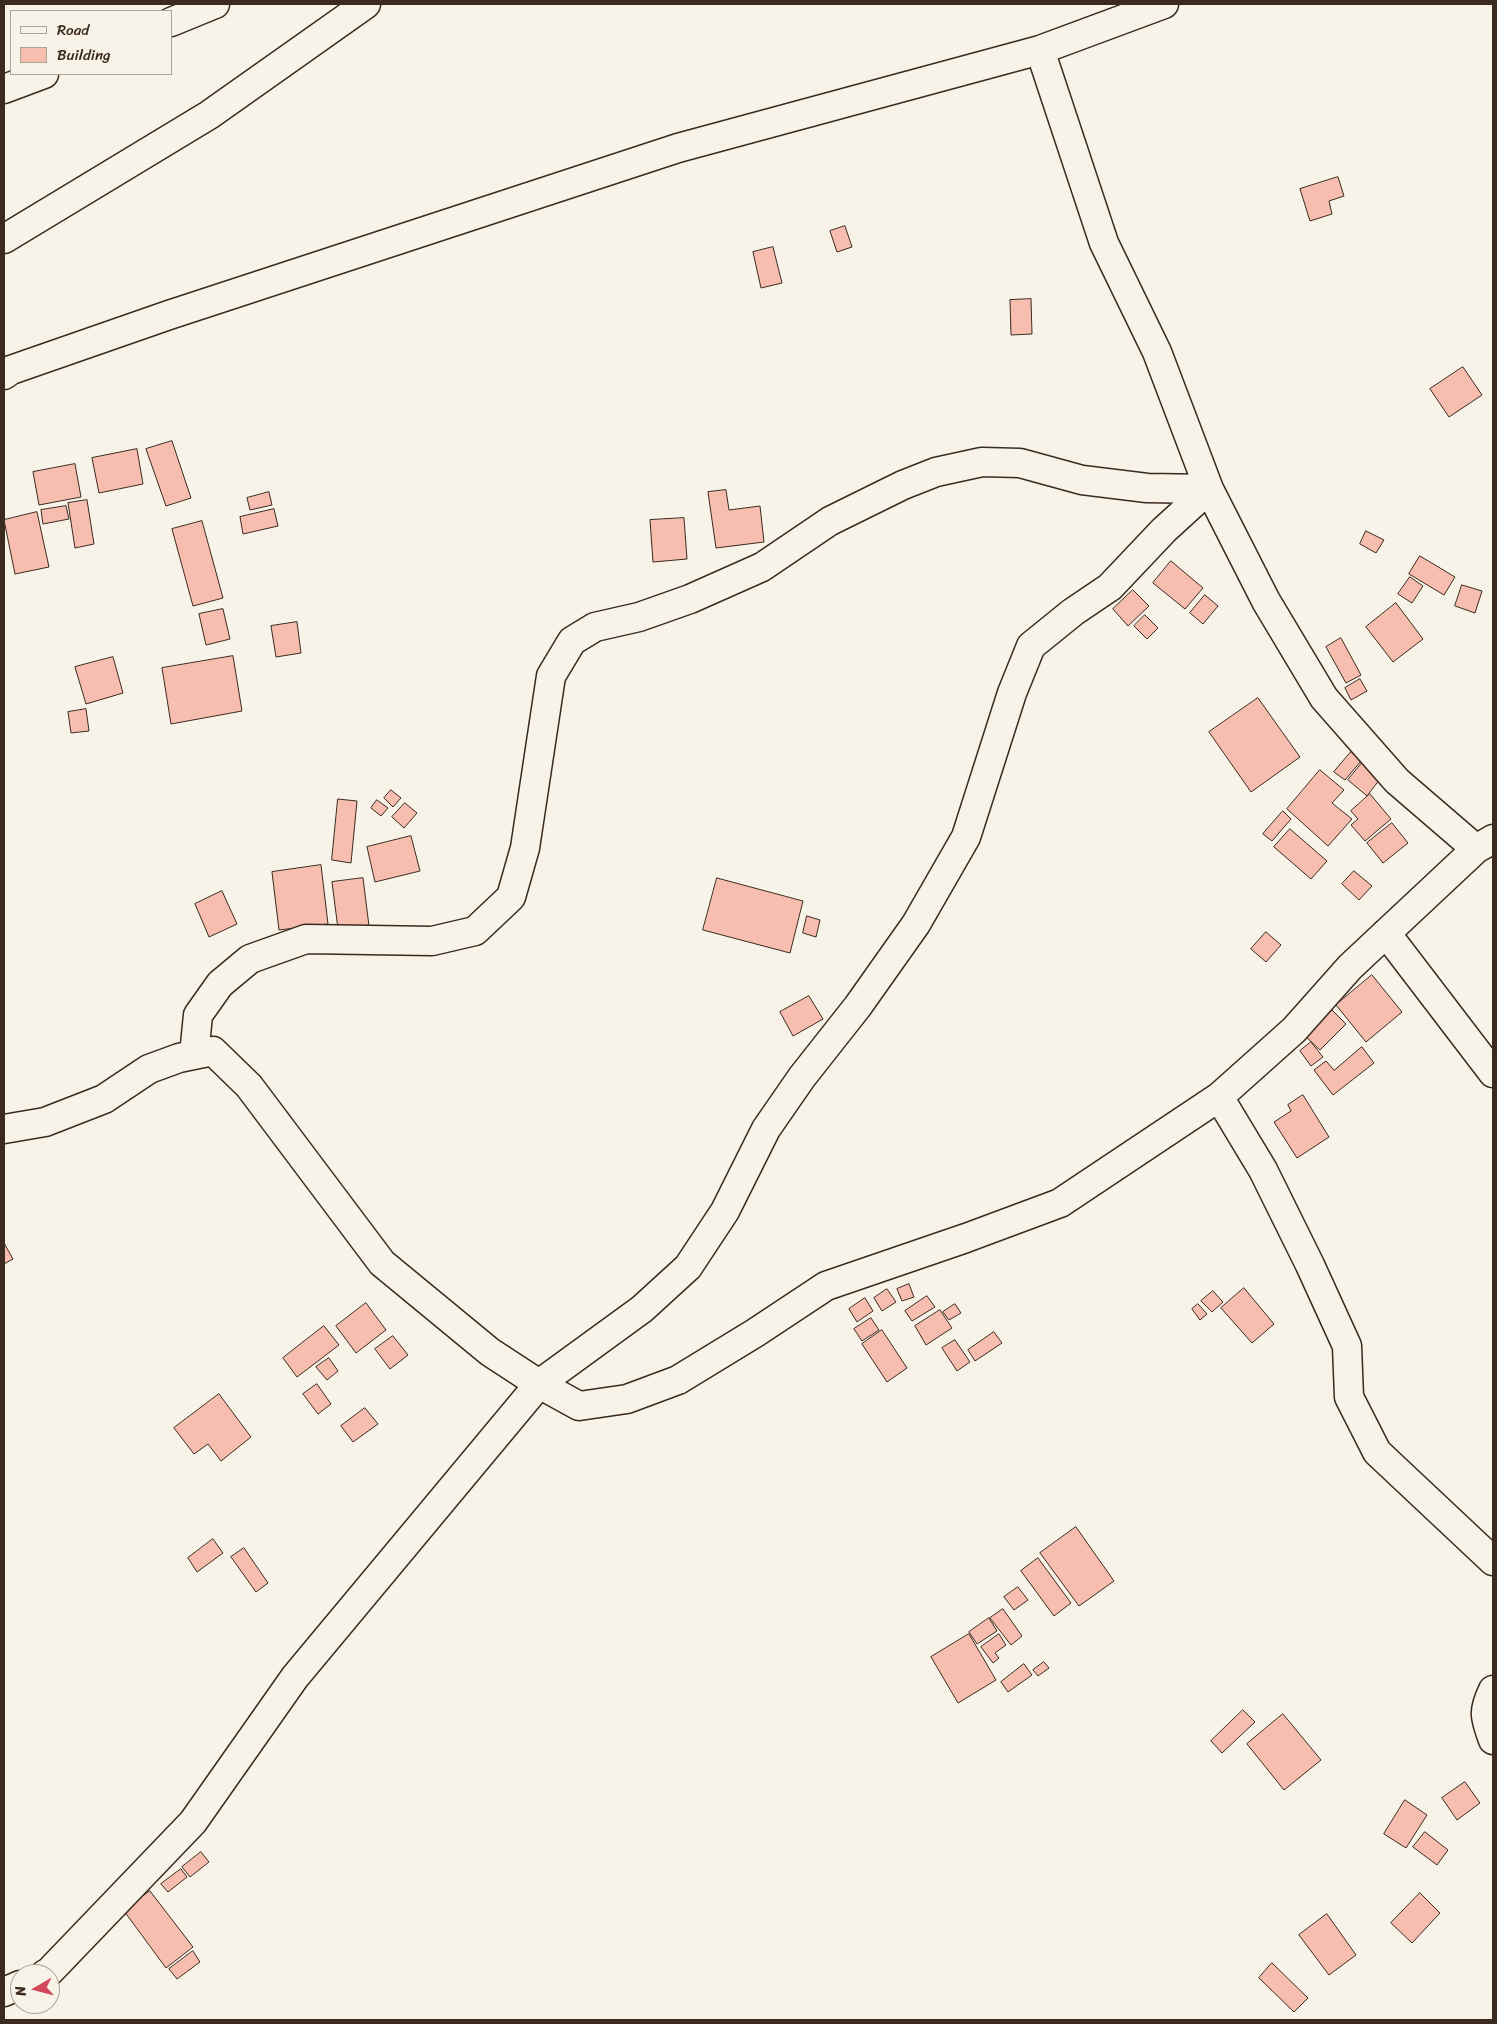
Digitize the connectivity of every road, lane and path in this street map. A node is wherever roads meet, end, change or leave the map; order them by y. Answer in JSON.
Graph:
{"nodes":[{"id":1,"x":216,"y":4,"type":"edge"},
{"id":2,"x":366,"y":4,"type":"edge"},
{"id":3,"x":1164,"y":4,"type":"edge"},
{"id":4,"x":172,"y":22,"type":"edge"},
{"id":5,"x":1040,"y":50,"type":"junction"},
{"id":6,"x":41,"y":75,"type":"edge"},
{"id":7,"x":4,"y":89,"type":"edge"},
{"id":8,"x":4,"y":239,"type":"edge"},
{"id":9,"x":4,"y":375,"type":"edge"},
{"id":10,"x":1209,"y":489,"type":"junction"},
{"id":11,"x":1485,"y":844,"type":"edge"},
{"id":12,"x":1386,"y":933,"type":"junction"},
{"id":13,"x":194,"y":1055,"type":"junction"},
{"id":14,"x":1493,"y":1073,"type":"edge"},
{"id":15,"x":1219,"y":1097,"type":"junction"},
{"id":16,"x":4,"y":1129,"type":"edge"},
{"id":17,"x":539,"y":1384,"type":"junction"},
{"id":18,"x":1493,"y":1561,"type":"edge"},
{"id":19,"x":1493,"y":1690,"type":"edge"},
{"id":20,"x":1493,"y":1740,"type":"edge"},
{"id":21,"x":57,"y":1964,"type":"edge"}],
"edges":[{"from":1,"to":4,"type":"street"},
{"from":2,"to":8,"type":"street"},
{"from":3,"to":5,"type":"street"},
{"from":5,"to":9,"type":"street"},
{"from":5,"to":10,"type":"street"},
{"from":6,"to":7,"type":"street"},
{"from":10,"to":11,"type":"street"},
{"from":10,"to":13,"type":"street"},
{"from":10,"to":17,"type":"street"},
{"from":11,"to":12,"type":"street"},
{"from":12,"to":14,"type":"street"},
{"from":12,"to":15,"type":"street"},
{"from":13,"to":16,"type":"street"},
{"from":13,"to":17,"type":"street"},
{"from":15,"to":17,"type":"street"},
{"from":15,"to":18,"type":"street"},
{"from":17,"to":21,"type":"street"},
{"from":19,"to":20,"type":"street"}]}
